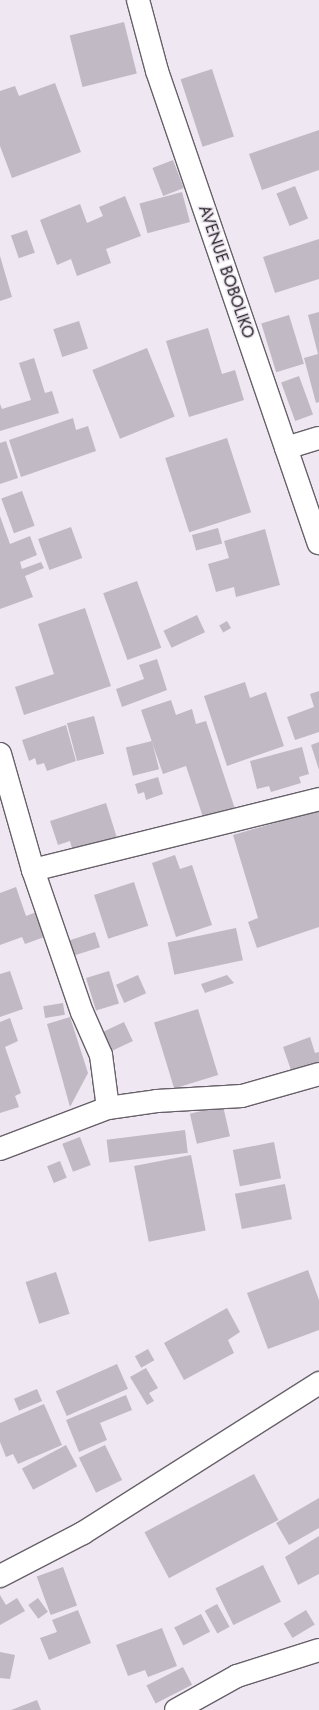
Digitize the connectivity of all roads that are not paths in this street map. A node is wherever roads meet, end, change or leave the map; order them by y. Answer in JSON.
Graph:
{"nodes":[{"id":1,"x":138,"y":0,"type":"edge"},
{"id":2,"x":319,"y":438,"type":"edge"},
{"id":3,"x":286,"y":448,"type":"junction"},
{"id":4,"x":319,"y":543,"type":"edge"},
{"id":5,"x":0,"y":754,"type":"edge"},
{"id":6,"x":319,"y":799,"type":"edge"},
{"id":7,"x":33,"y":870,"type":"junction"},
{"id":8,"x":319,"y":1074,"type":"edge"},
{"id":9,"x":108,"y":1108,"type":"junction"},
{"id":10,"x":0,"y":1149,"type":"edge"},
{"id":11,"x":319,"y":1383,"type":"edge"},
{"id":12,"x":0,"y":1576,"type":"edge"},
{"id":13,"x":319,"y":1650,"type":"edge"},
{"id":14,"x":176,"y":1710,"type":"edge"}],
"edges":[{"from":1,"to":3,"type":"street","name":"AVENUE BOBOLIKO"},
{"from":2,"to":3,"type":"street"},
{"from":3,"to":4,"type":"street","name":"AVENUE BOBOLIKO"},
{"from":5,"to":7,"type":"street"},
{"from":6,"to":7,"type":"street"},
{"from":7,"to":9,"type":"street"},
{"from":8,"to":9,"type":"street"},
{"from":9,"to":10,"type":"street"},
{"from":11,"to":12,"type":"street"},
{"from":13,"to":14,"type":"street"}]}
